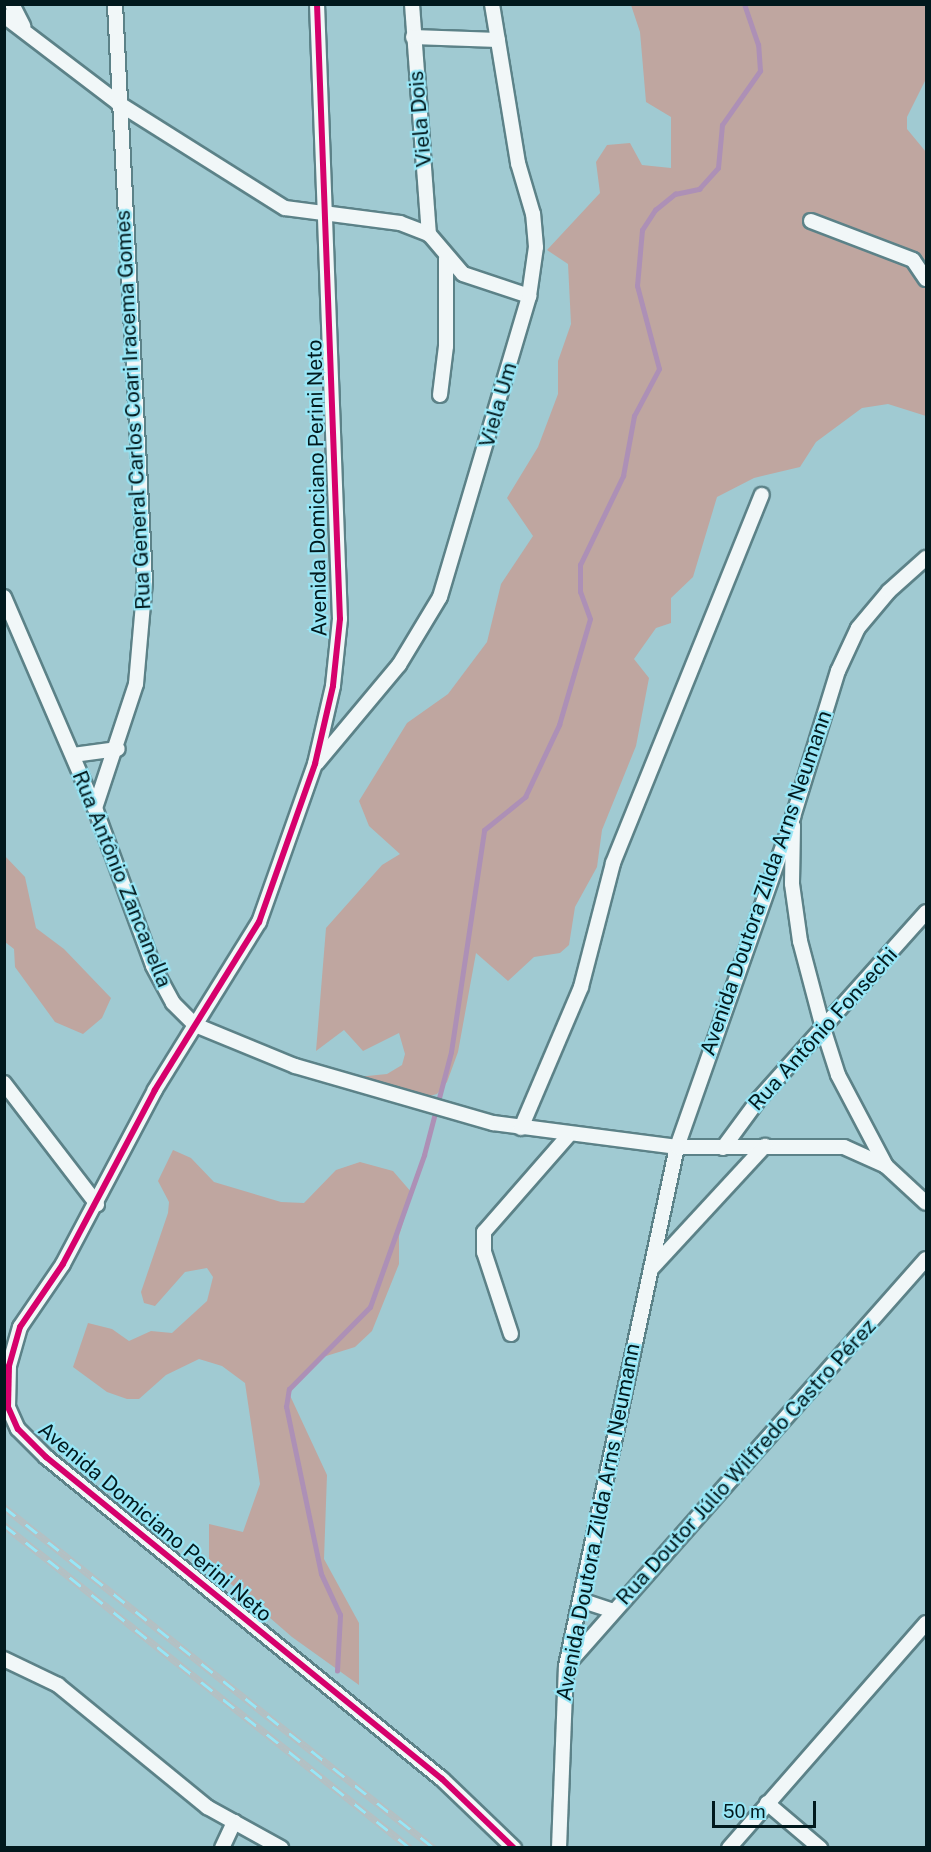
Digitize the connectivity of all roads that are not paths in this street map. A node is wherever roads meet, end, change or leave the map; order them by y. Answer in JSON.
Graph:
{"nodes":[{"id":1,"x":12,"y":4,"type":"edge"},
{"id":2,"x":115,"y":4,"type":"edge"},
{"id":3,"x":317,"y":4,"type":"edge"},
{"id":4,"x":412,"y":4,"type":"edge"},
{"id":5,"x":492,"y":4,"type":"edge"},
{"id":6,"x":4,"y":16,"type":"edge"},
{"id":7,"x":23,"y":26,"type":"junction"},
{"id":8,"x":413,"y":37,"type":"junction"},
{"id":9,"x":498,"y":40,"type":"junction"},
{"id":10,"x":118,"y":103,"type":"junction"},
{"id":11,"x":325,"y":216,"type":"junction"},
{"id":12,"x":811,"y":221,"type":"dead end"},
{"id":13,"x":429,"y":234,"type":"junction"},
{"id":14,"x":446,"y":258,"type":"junction"},
{"id":15,"x":927,"y":279,"type":"edge"},
{"id":16,"x":529,"y":296,"type":"junction"},
{"id":17,"x":440,"y":395,"type":"dead end"},
{"id":18,"x":762,"y":495,"type":"dead end"},
{"id":19,"x":927,"y":558,"type":"edge"},
{"id":20,"x":4,"y":597,"type":"edge"},
{"id":21,"x":118,"y":749,"type":"junction"},
{"id":22,"x":73,"y":755,"type":"junction"},
{"id":23,"x":315,"y":764,"type":"junction"},
{"id":24,"x":95,"y":808,"type":"junction"},
{"id":25,"x":793,"y":817,"type":"junction"},
{"id":26,"x":927,"y":912,"type":"edge"},
{"id":27,"x":195,"y":1025,"type":"junction"},
{"id":28,"x":823,"y":1028,"type":"junction"},
{"id":29,"x":4,"y":1083,"type":"edge"},
{"id":30,"x":522,"y":1128,"type":"junction"},
{"id":31,"x":568,"y":1136,"type":"junction"},
{"id":32,"x":765,"y":1146,"type":"junction"},
{"id":33,"x":677,"y":1147,"type":"junction"},
{"id":34,"x":723,"y":1148,"type":"junction"},
{"id":35,"x":886,"y":1166,"type":"junction"},
{"id":36,"x":927,"y":1203,"type":"edge"},
{"id":37,"x":97,"y":1204,"type":"junction"},
{"id":38,"x":927,"y":1259,"type":"edge"},
{"id":39,"x":650,"y":1270,"type":"junction"},
{"id":40,"x":511,"y":1334,"type":"dead end"},
{"id":41,"x":9,"y":1345,"type":"edge"},
{"id":42,"x":6,"y":1406,"type":"edge"},
{"id":43,"x":580,"y":1600,"type":"junction"},
{"id":44,"x":613,"y":1611,"type":"junction"},
{"id":45,"x":927,"y":1623,"type":"edge"},
{"id":46,"x":4,"y":1659,"type":"edge"},
{"id":47,"x":566,"y":1666,"type":"junction"},
{"id":48,"x":767,"y":1803,"type":"junction"},
{"id":49,"x":234,"y":1822,"type":"junction"},
{"id":50,"x":222,"y":1848,"type":"edge"},
{"id":51,"x":281,"y":1848,"type":"edge"},
{"id":52,"x":514,"y":1848,"type":"edge"},
{"id":53,"x":559,"y":1848,"type":"edge"},
{"id":54,"x":729,"y":1848,"type":"edge"},
{"id":55,"x":820,"y":1848,"type":"edge"}],
"edges":[{"from":1,"to":7,"type":"street"},
{"from":2,"to":10,"type":"street","name":"Rua General Carlos Coari Iracema Gomes"},
{"from":3,"to":11,"type":"street","name":"Avenida Domiciano Perini Neto"},
{"from":4,"to":8,"type":"street","name":"Viela Dois"},
{"from":5,"to":9,"type":"street","name":"Viela Um"},
{"from":6,"to":7,"type":"street"},
{"from":7,"to":10,"type":"street"},
{"from":8,"to":9,"type":"street"},
{"from":8,"to":13,"type":"street","name":"Viela Dois"},
{"from":9,"to":16,"type":"street","name":"Viela Um"},
{"from":10,"to":11,"type":"street"},
{"from":10,"to":21,"type":"street","name":"Rua General Carlos Coari Iracema Gomes"},
{"from":11,"to":13,"type":"street"},
{"from":11,"to":23,"type":"street","name":"Avenida Domiciano Perini Neto"},
{"from":12,"to":15,"type":"street"},
{"from":13,"to":14,"type":"street"},
{"from":14,"to":16,"type":"street"},
{"from":14,"to":17,"type":"street"},
{"from":16,"to":23,"type":"street","name":"Viela Um"},
{"from":18,"to":30,"type":"street"},
{"from":19,"to":25,"type":"street","name":"Avenida Doutora Zilda Arns Neumann"},
{"from":20,"to":22,"type":"street","name":"Rua Antônio Zancanella"},
{"from":21,"to":22,"type":"street"},
{"from":21,"to":24,"type":"street","name":"Rua General Carlos Coari Iracema Gomes"},
{"from":22,"to":24,"type":"street","name":"Rua Antônio Zancanella"},
{"from":23,"to":27,"type":"street","name":"Avenida Domiciano Perini Neto"},
{"from":24,"to":27,"type":"street","name":"Rua Antônio Zancanella"},
{"from":25,"to":28,"type":"street"},
{"from":25,"to":33,"type":"street","name":"Avenida Doutora Zilda Arns Neumann"},
{"from":26,"to":28,"type":"street","name":"Rua Antônio Fonsechi"},
{"from":27,"to":30,"type":"street","name":"Rua Antônio Zancanella"},
{"from":27,"to":37,"type":"street","name":"Avenida Domiciano Perini Neto"},
{"from":28,"to":34,"type":"street","name":"Rua Antônio Fonsechi"},
{"from":28,"to":35,"type":"street"},
{"from":29,"to":37,"type":"street"},
{"from":30,"to":31,"type":"street","name":"Rua Antônio Zancanella"},
{"from":31,"to":33,"type":"street","name":"Rua Antônio Zancanella"},
{"from":31,"to":40,"type":"street"},
{"from":32,"to":34,"type":"street","name":"Rua Antônio Zancanella"},
{"from":32,"to":35,"type":"street","name":"Rua Antônio Zancanella"},
{"from":32,"to":39,"type":"street"},
{"from":33,"to":34,"type":"street","name":"Rua Antônio Zancanella"},
{"from":33,"to":39,"type":"street","name":"Avenida Doutora Zilda Arns Neumann"},
{"from":35,"to":36,"type":"street"},
{"from":37,"to":41,"type":"street","name":"Avenida Domiciano Perini Neto"},
{"from":38,"to":44,"type":"street","name":"Rua Doutor Júlio Wilfredo Castro Pérez"},
{"from":39,"to":43,"type":"street","name":"Avenida Doutora Zilda Arns Neumann"},
{"from":41,"to":42,"type":"street","name":"Avenida Domiciano Perini Neto"},
{"from":42,"to":52,"type":"street","name":"Avenida Domiciano Perini Neto"},
{"from":43,"to":44,"type":"street"},
{"from":43,"to":47,"type":"street","name":"Avenida Doutora Zilda Arns Neumann"},
{"from":44,"to":47,"type":"street","name":"Rua Doutor Júlio Wilfredo Castro Pérez"},
{"from":45,"to":48,"type":"street"},
{"from":46,"to":49,"type":"street"},
{"from":47,"to":53,"type":"street","name":"Avenida Doutora Zilda Arns Neumann"},
{"from":48,"to":54,"type":"street"},
{"from":48,"to":55,"type":"street"},
{"from":49,"to":50,"type":"street"},
{"from":49,"to":51,"type":"street"}]}
